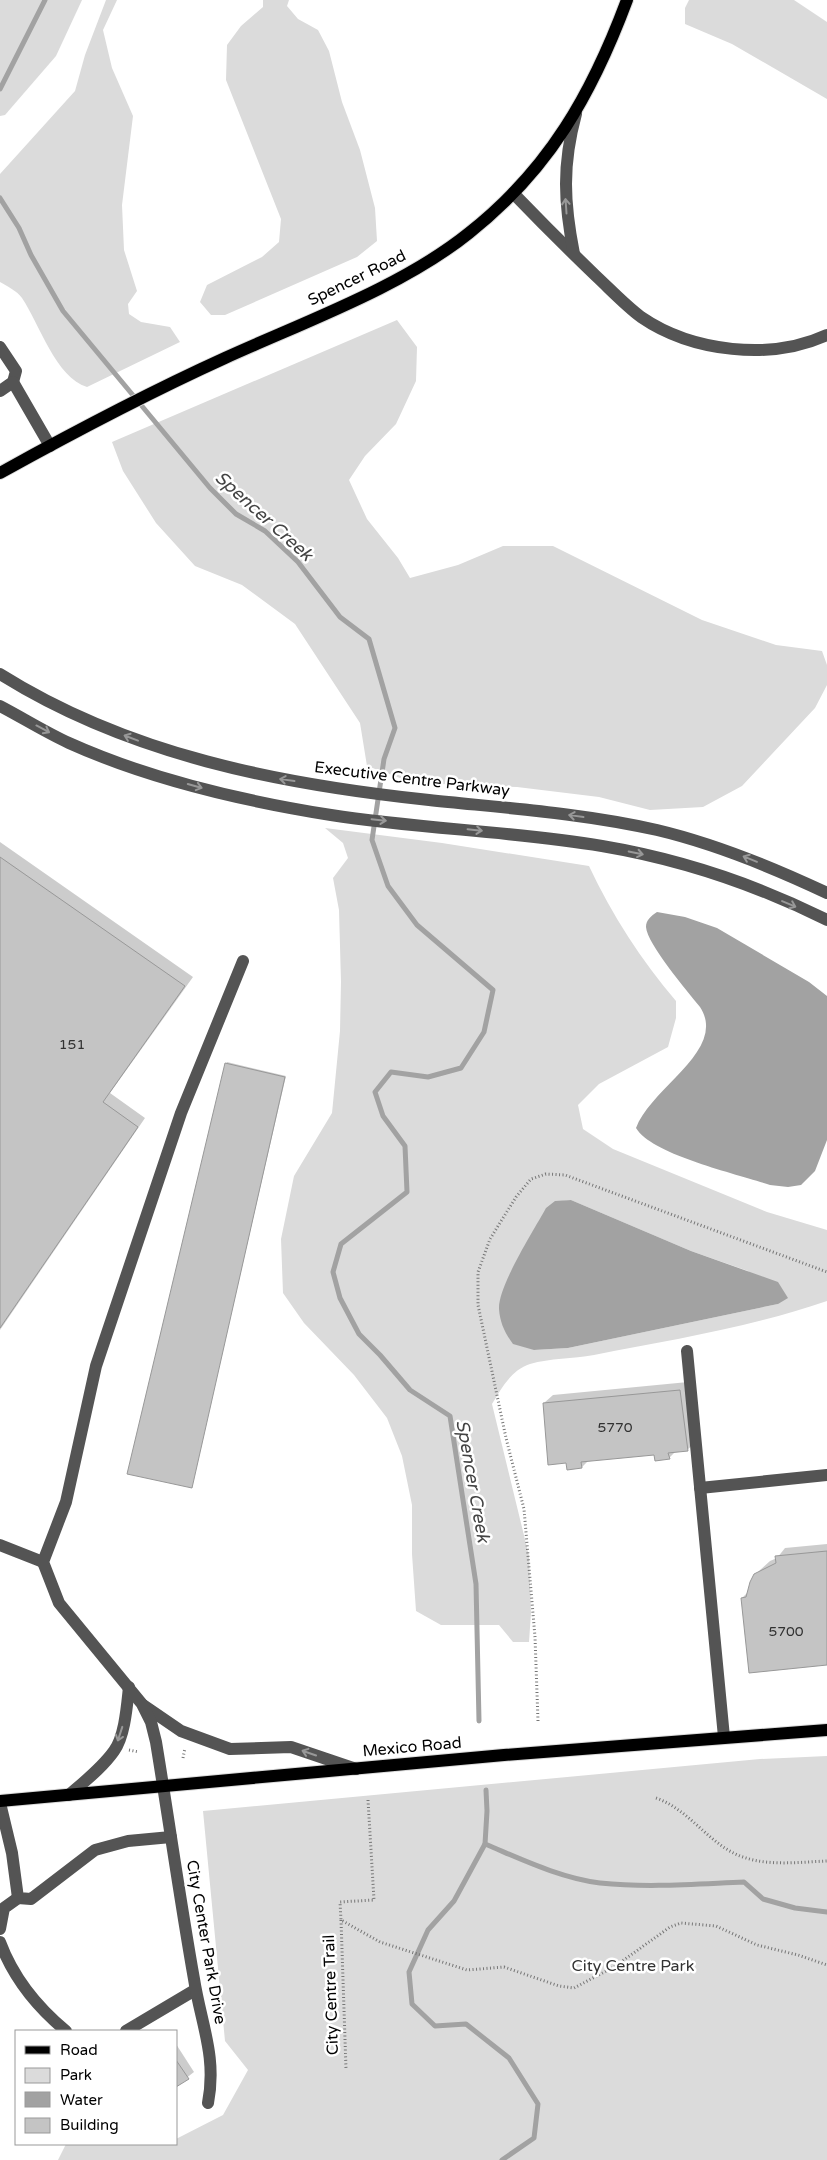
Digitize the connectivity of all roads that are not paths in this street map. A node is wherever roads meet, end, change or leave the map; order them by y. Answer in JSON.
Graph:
{"nodes":[{"id":1,"x":627,"y":0,"type":"edge"},
{"id":2,"x":576,"y":113,"type":"junction"},
{"id":3,"x":513,"y":193,"type":"junction"},
{"id":4,"x":574,"y":254,"type":"junction"},
{"id":5,"x":827,"y":335,"type":"edge"},
{"id":6,"x":0,"y":347,"type":"edge"},
{"id":7,"x":13,"y":382,"type":"junction"},
{"id":8,"x":0,"y":391,"type":"edge"},
{"id":9,"x":50,"y":446,"type":"junction"},
{"id":10,"x":0,"y":473,"type":"edge"},
{"id":11,"x":0,"y":674,"type":"edge"},
{"id":12,"x":0,"y":706,"type":"edge"},
{"id":13,"x":827,"y":893,"type":"edge"},
{"id":14,"x":827,"y":920,"type":"edge"},
{"id":15,"x":243,"y":961,"type":"dead end"},
{"id":16,"x":687,"y":1351,"type":"dead end"},
{"id":17,"x":827,"y":1476,"type":"edge"},
{"id":18,"x":700,"y":1488,"type":"junction"},
{"id":19,"x":0,"y":1545,"type":"edge"},
{"id":20,"x":43,"y":1562,"type":"junction"},
{"id":21,"x":129,"y":1686,"type":"junction"},
{"id":22,"x":142,"y":1704,"type":"junction"},
{"id":23,"x":827,"y":1730,"type":"edge"},
{"id":24,"x":724,"y":1738,"type":"junction"},
{"id":25,"x":356,"y":1769,"type":"junction"},
{"id":26,"x":163,"y":1786,"type":"junction"},
{"id":27,"x":69,"y":1795,"type":"junction"},
{"id":28,"x":0,"y":1802,"type":"edge"},
{"id":29,"x":171,"y":1837,"type":"junction"},
{"id":30,"x":18,"y":1898,"type":"junction"},
{"id":31,"x":0,"y":1929,"type":"edge"},
{"id":32,"x":0,"y":1942,"type":"edge"},
{"id":33,"x":195,"y":1990,"type":"junction"},
{"id":34,"x":65,"y":2030,"type":"edge"},
{"id":35,"x":128,"y":2030,"type":"edge"},
{"id":36,"x":208,"y":2103,"type":"dead end"}],
"edges":[{"from":1,"to":2,"type":"main road","name":"Spencer Road"},
{"from":2,"to":3,"type":"main road","name":"Spencer Road"},
{"from":4,"to":2,"type":"street","one_way":true},
{"from":3,"to":4,"type":"street"},
{"from":3,"to":9,"type":"main road","name":"Spencer Road"},
{"from":4,"to":5,"type":"street"},
{"from":6,"to":7,"type":"street"},
{"from":7,"to":8,"type":"street"},
{"from":7,"to":9,"type":"street"},
{"from":9,"to":10,"type":"main road","name":"Spencer Road"},
{"from":13,"to":11,"type":"street","name":"Executive Centre Parkway","one_way":true},
{"from":12,"to":14,"type":"street","one_way":true},
{"from":15,"to":20,"type":"street"},
{"from":16,"to":18,"type":"street"},
{"from":17,"to":18,"type":"street"},
{"from":18,"to":24,"type":"street"},
{"from":19,"to":20,"type":"street"},
{"from":20,"to":21,"type":"street"},
{"from":21,"to":22,"type":"street"},
{"from":21,"to":27,"type":"street","one_way":true},
{"from":25,"to":22,"type":"street","one_way":true},
{"from":22,"to":26,"type":"street","name":"City Center Park Drive"},
{"from":23,"to":24,"type":"main road","name":"Mexico Road"},
{"from":24,"to":25,"type":"main road","name":"Mexico Road"},
{"from":25,"to":26,"type":"main road","name":"Mexico Road"},
{"from":26,"to":27,"type":"main road","name":"Mexico Road"},
{"from":26,"to":29,"type":"street","name":"City Center Park Drive"},
{"from":27,"to":28,"type":"main road","name":"Mexico Road"},
{"from":28,"to":30,"type":"street"},
{"from":29,"to":30,"type":"street"},
{"from":29,"to":33,"type":"street","name":"City Center Park Drive"},
{"from":30,"to":31,"type":"street"},
{"from":32,"to":34,"type":"street"},
{"from":33,"to":35,"type":"street"},
{"from":33,"to":36,"type":"street","name":"City Center Park Drive"}]}
